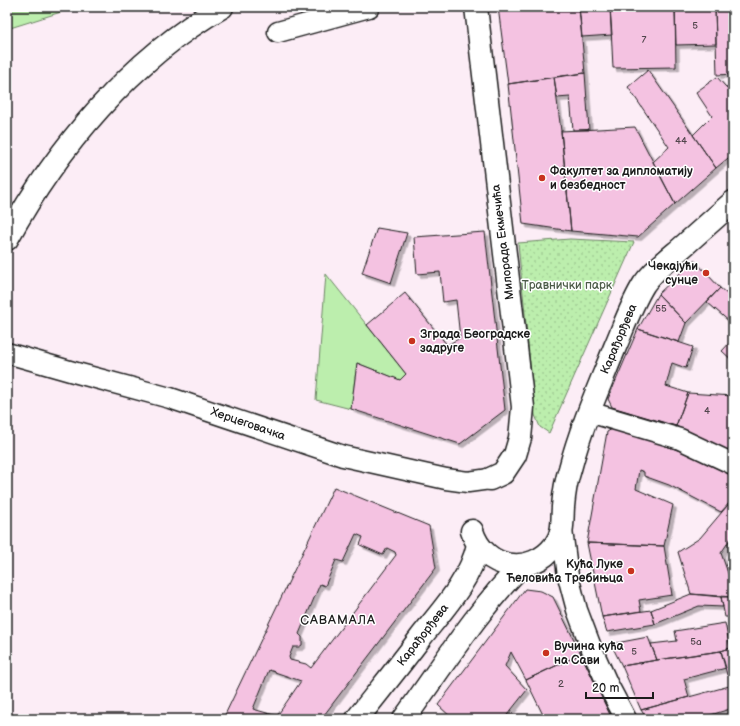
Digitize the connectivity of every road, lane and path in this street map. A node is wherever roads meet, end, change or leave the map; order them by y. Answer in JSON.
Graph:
{"nodes":[{"id":1,"x":222,"y":7,"type":"edge"},
{"id":2,"x":369,"y":7,"type":"edge"},
{"id":3,"x":476,"y":7,"type":"edge"},
{"id":4,"x":278,"y":32,"type":"dead end"},
{"id":5,"x":733,"y":202,"type":"edge"},
{"id":6,"x":7,"y":239,"type":"edge"},
{"id":7,"x":7,"y":353,"type":"edge"},
{"id":8,"x":589,"y":412,"type":"junction"},
{"id":9,"x":733,"y":464,"type":"edge"},
{"id":10,"x":497,"y":476,"type":"joint"},
{"id":11,"x":562,"y":520,"type":"junction"},
{"id":12,"x":522,"y":565,"type":"junction"},
{"id":13,"x":357,"y":719,"type":"edge"},
{"id":14,"x":404,"y":719,"type":"edge"},
{"id":15,"x":626,"y":719,"type":"edge"}],
"edges":[{"from":1,"to":6,"type":"main road"},
{"from":2,"to":4,"type":"street"},
{"from":3,"to":10,"type":"main road","name":"Милорада Екмечића"},
{"from":5,"to":8,"type":"main road","name":"Карађорђева"},
{"from":7,"to":10,"type":"street","name":"Херцеговачка"},
{"from":8,"to":9,"type":"street"},
{"from":8,"to":11,"type":"main road","name":"Карађорђева"},
{"from":11,"to":12,"type":"main road"},
{"from":11,"to":15,"type":"street"},
{"from":12,"to":13,"type":"main road","name":"Карађорђева"},
{"from":12,"to":14,"type":"main road"}]}
